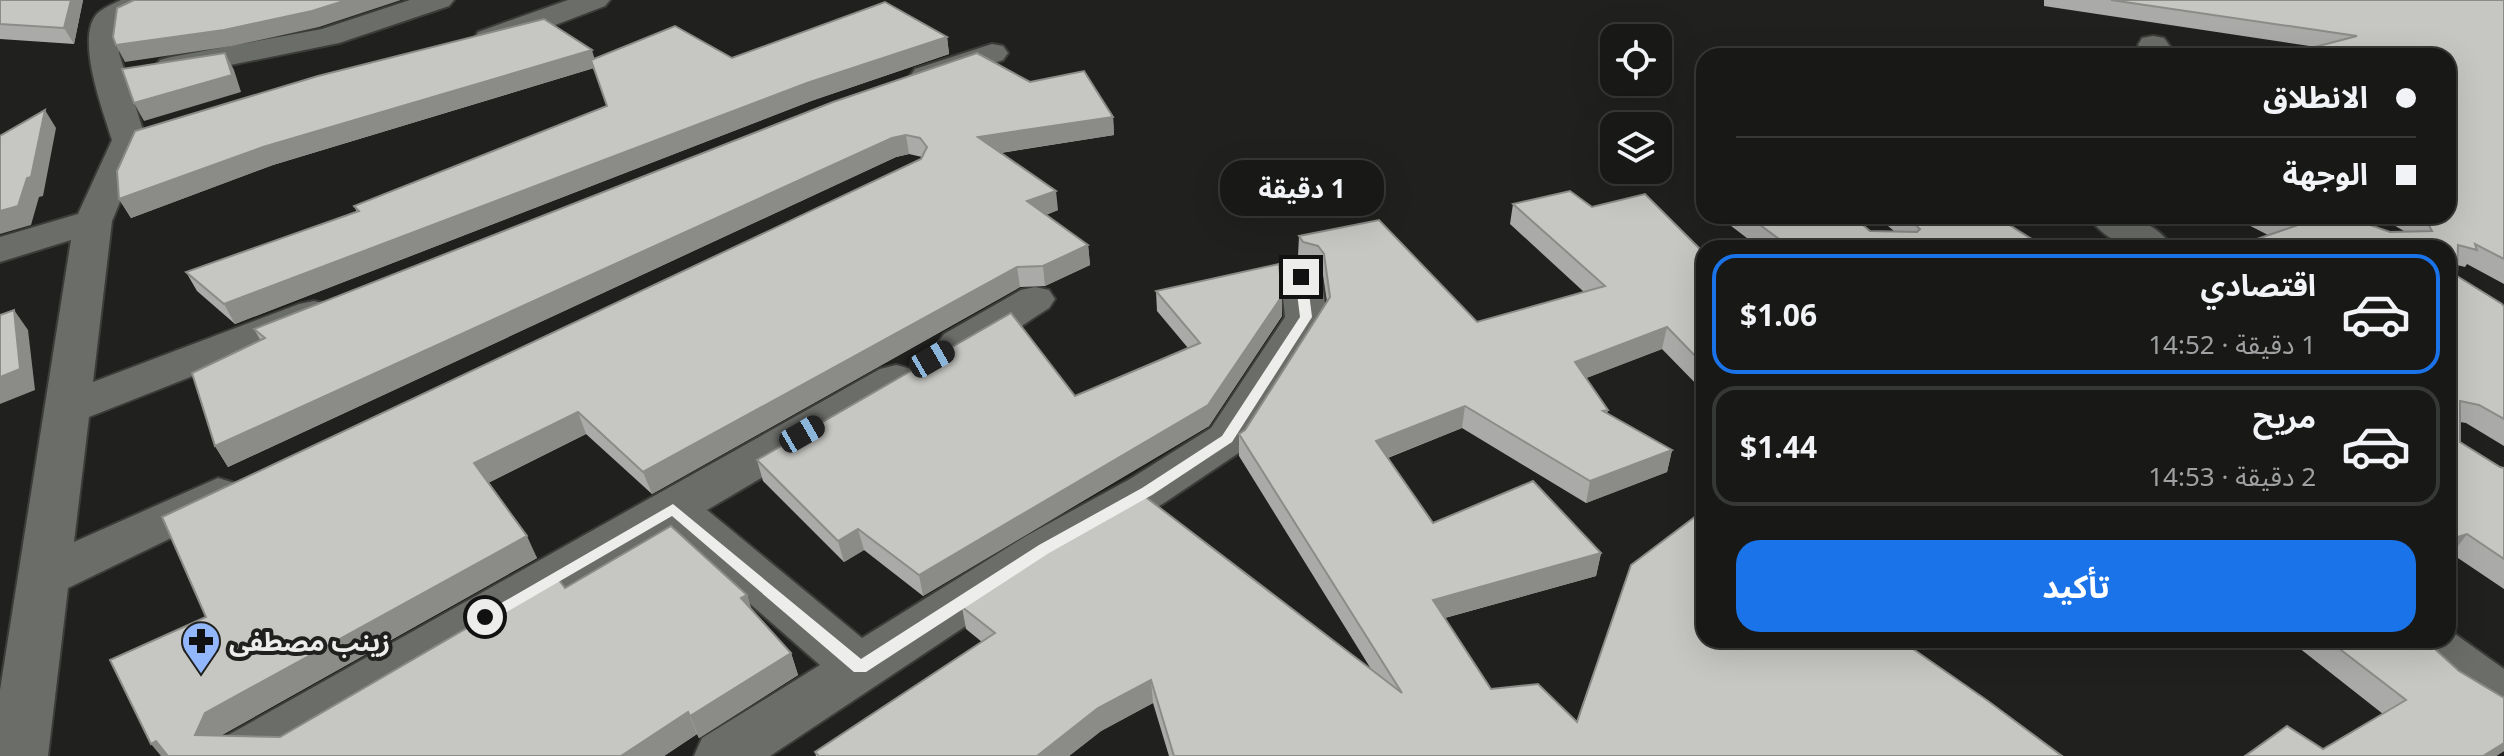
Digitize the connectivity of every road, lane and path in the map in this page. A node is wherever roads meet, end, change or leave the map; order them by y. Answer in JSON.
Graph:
{"nodes":[{"id":1,"x":144,"y":0,"type":"edge"},
{"id":2,"x":439,"y":0,"type":"edge"},
{"id":3,"x":595,"y":0,"type":"edge"},
{"id":4,"x":465,"y":45,"type":"edge"},
{"id":5,"x":992,"y":53,"type":"dead end"},
{"id":6,"x":110,"y":77,"type":"junction"},
{"id":7,"x":894,"y":87,"type":"edge"},
{"id":8,"x":93,"y":221,"type":"junction"},
{"id":9,"x":2119,"y":224,"type":"edge"},
{"id":10,"x":2142,"y":240,"type":"edge"},
{"id":11,"x":0,"y":250,"type":"edge"},
{"id":12,"x":1301,"y":277,"type":"dead end"},
{"id":13,"x":1035,"y":299,"type":"dead end"},
{"id":14,"x":340,"y":303,"type":"edge"},
{"id":15,"x":66,"y":409,"type":"junction"},
{"id":16,"x":250,"y":480,"type":"edge"},
{"id":17,"x":673,"y":509,"type":"junction"},
{"id":18,"x":43,"y":578,"type":"junction"},
{"id":19,"x":2435,"y":648,"type":"edge"},
{"id":20,"x":860,"y":668,"type":"junction"},
{"id":21,"x":2504,"y":699,"type":"edge"},
{"id":22,"x":19,"y":756,"type":"edge"},
{"id":23,"x":244,"y":756,"type":"edge"},
{"id":24,"x":723,"y":756,"type":"edge"}],
"edges":[{"from":1,"to":6,"type":"street"},
{"from":2,"to":6,"type":"street"},
{"from":3,"to":4,"type":"street"},
{"from":5,"to":7,"type":"street"},
{"from":6,"to":8,"type":"street"},
{"from":8,"to":11,"type":"street"},
{"from":8,"to":15,"type":"street"},
{"from":9,"to":10,"type":"street"},
{"from":12,"to":20,"type":"street"},
{"from":13,"to":17,"type":"street"},
{"from":14,"to":15,"type":"street"},
{"from":15,"to":18,"type":"street"},
{"from":16,"to":18,"type":"street"},
{"from":17,"to":20,"type":"street"},
{"from":17,"to":23,"type":"street"},
{"from":18,"to":22,"type":"street"},
{"from":19,"to":21,"type":"street"},
{"from":20,"to":24,"type":"street"}]}
